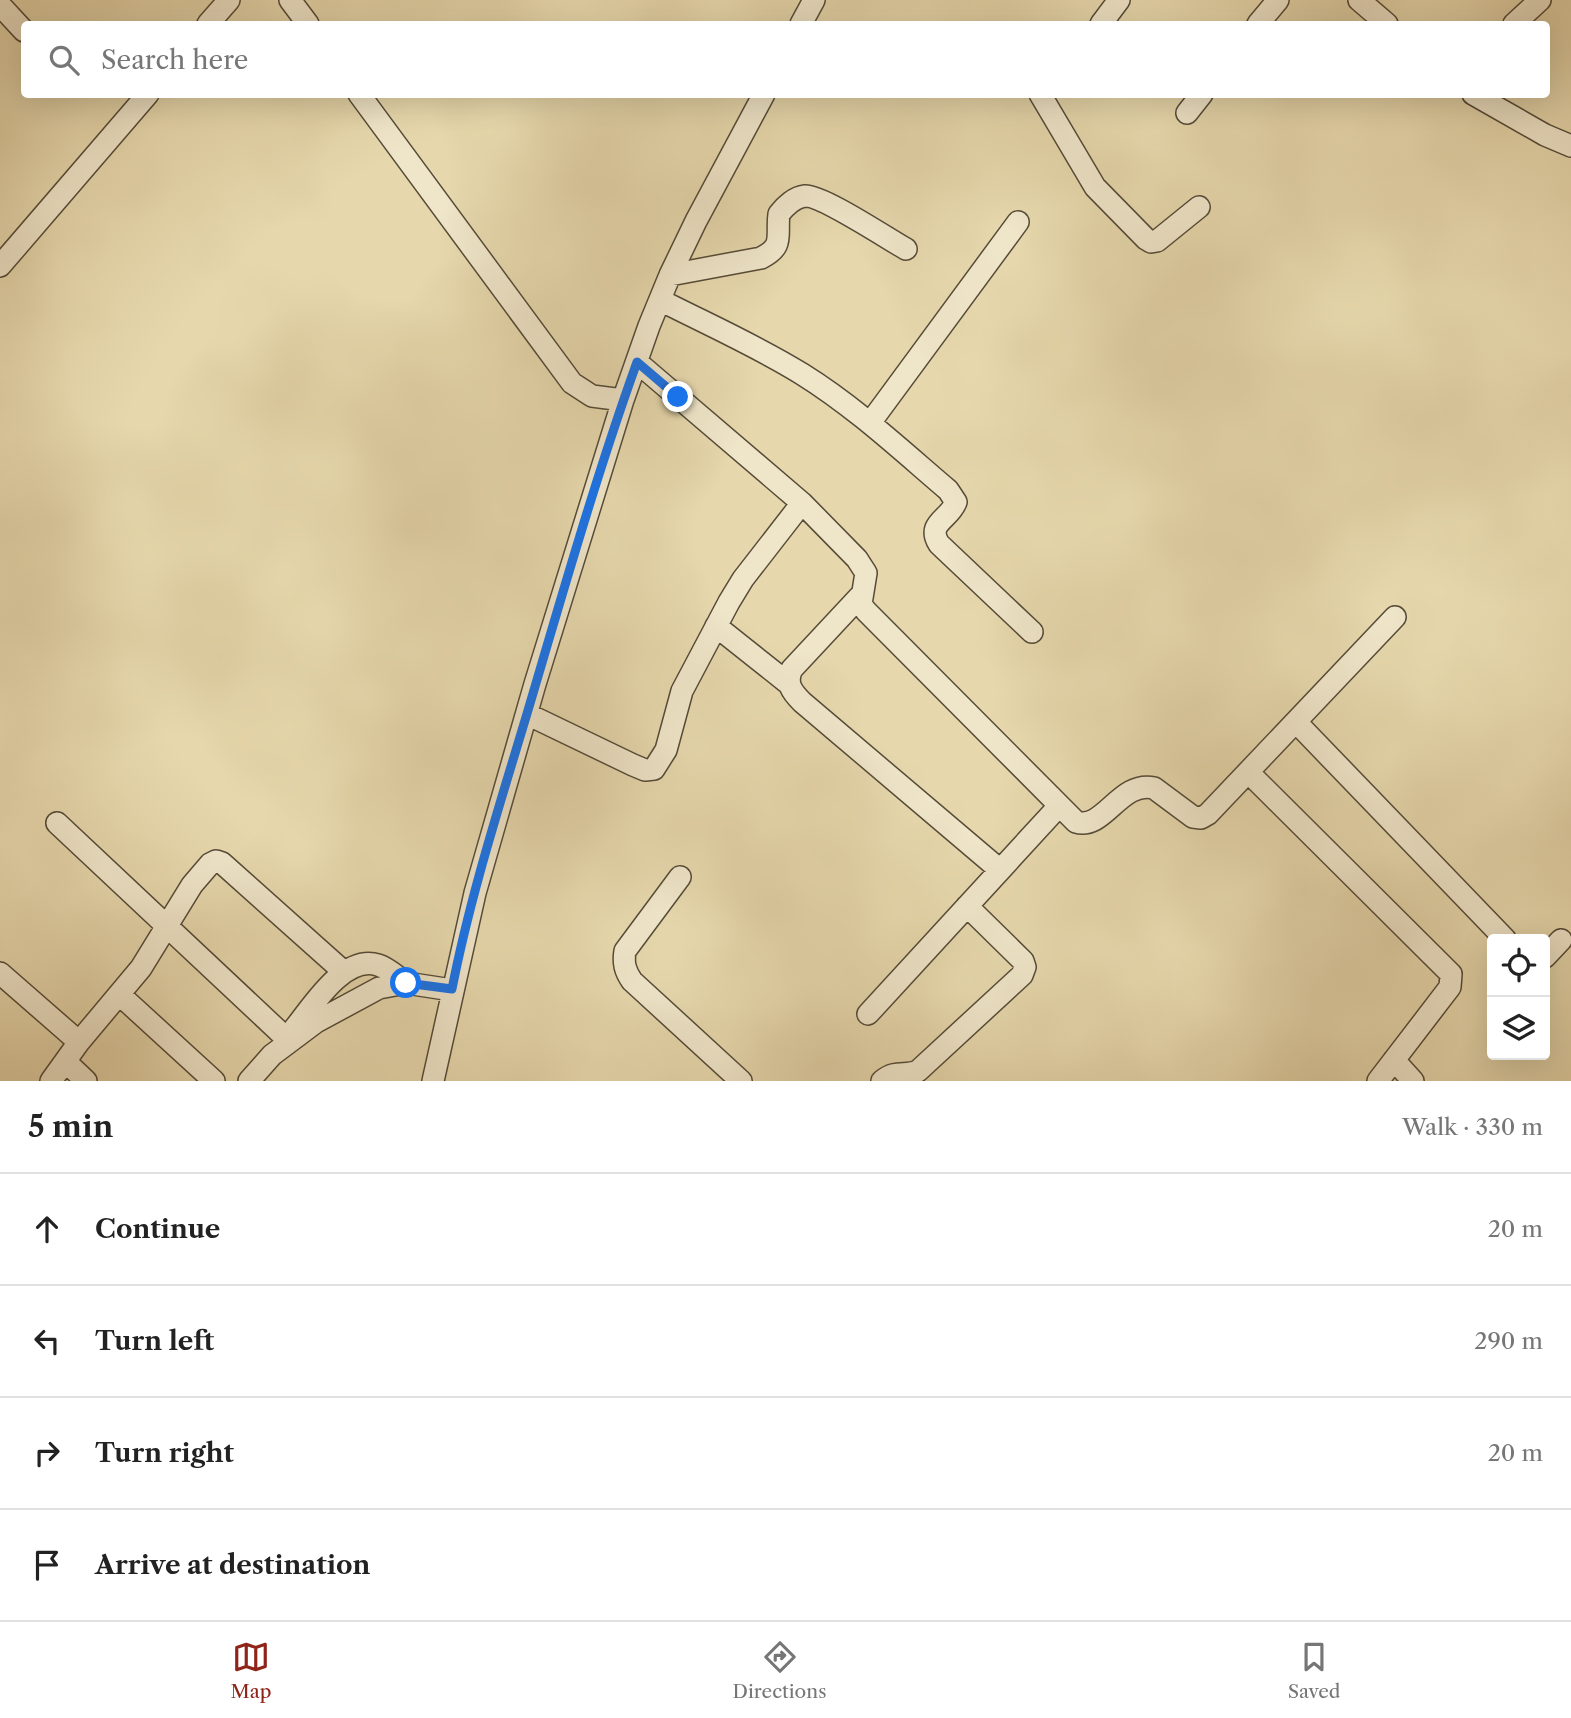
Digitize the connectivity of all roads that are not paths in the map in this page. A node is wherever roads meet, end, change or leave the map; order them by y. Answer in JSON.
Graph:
{"nodes":[{"id":1,"x":229,"y":0,"type":"edge"},
{"id":2,"x":290,"y":0,"type":"edge"},
{"id":3,"x":814,"y":0,"type":"edge"},
{"id":4,"x":1119,"y":0,"type":"edge"},
{"id":5,"x":1278,"y":0,"type":"edge"},
{"id":6,"x":1359,"y":0,"type":"edge"},
{"id":7,"x":1540,"y":0,"type":"edge"},
{"id":8,"x":6,"y":9,"type":"edge"},
{"id":9,"x":211,"y":21,"type":"edge"},
{"id":10,"x":306,"y":21,"type":"edge"},
{"id":11,"x":803,"y":21,"type":"edge"},
{"id":12,"x":1103,"y":21,"type":"edge"},
{"id":13,"x":1260,"y":21,"type":"edge"},
{"id":14,"x":1384,"y":21,"type":"edge"},
{"id":15,"x":1517,"y":21,"type":"edge"},
{"id":16,"x":21,"y":27,"type":"edge"},
{"id":17,"x":145,"y":98,"type":"edge"},
{"id":18,"x":362,"y":98,"type":"edge"},
{"id":19,"x":762,"y":98,"type":"edge"},
{"id":20,"x":1042,"y":98,"type":"edge"},
{"id":21,"x":1199,"y":98,"type":"edge"},
{"id":22,"x":1480,"y":98,"type":"edge"},
{"id":23,"x":1187,"y":113,"type":"dead end"},
{"id":24,"x":1571,"y":146,"type":"edge"},
{"id":25,"x":1199,"y":207,"type":"dead end"},
{"id":26,"x":1018,"y":222,"type":"dead end"},
{"id":27,"x":906,"y":249,"type":"dead end"},
{"id":28,"x":0,"y":266,"type":"edge"},
{"id":29,"x":670,"y":275,"type":"junction"},
{"id":30,"x":660,"y":300,"type":"junction"},
{"id":31,"x":637,"y":362,"type":"junction"},
{"id":32,"x":623,"y":400,"type":"junction"},
{"id":33,"x":870,"y":423,"type":"junction"},
{"id":34,"x":802,"y":503,"type":"junction"},
{"id":35,"x":862,"y":594,"type":"junction"},
{"id":36,"x":1395,"y":617,"type":"dead end"},
{"id":37,"x":716,"y":626,"type":"junction"},
{"id":38,"x":1032,"y":632,"type":"dead end"},
{"id":39,"x":789,"y":684,"type":"junction"},
{"id":40,"x":527,"y":714,"type":"junction"},
{"id":41,"x":1296,"y":722,"type":"junction"},
{"id":42,"x":1248,"y":772,"type":"junction"},
{"id":43,"x":1059,"y":806,"type":"junction"},
{"id":44,"x":57,"y":823,"type":"dead end"},
{"id":45,"x":1000,"y":870,"type":"junction"},
{"id":46,"x":680,"y":877,"type":"dead end"},
{"id":47,"x":967,"y":906,"type":"junction"},
{"id":48,"x":167,"y":926,"type":"junction"},
{"id":49,"x":1500,"y":934,"type":"edge"},
{"id":50,"x":1561,"y":940,"type":"dead end"},
{"id":51,"x":1550,"y":952,"type":"edge"},
{"id":52,"x":344,"y":972,"type":"junction"},
{"id":53,"x":0,"y":973,"type":"edge"},
{"id":54,"x":406,"y":983,"type":"junction"},
{"id":55,"x":452,"y":989,"type":"junction"},
{"id":56,"x":120,"y":995,"type":"junction"},
{"id":57,"x":868,"y":1014,"type":"dead end"},
{"id":58,"x":286,"y":1038,"type":"junction"},
{"id":59,"x":79,"y":1042,"type":"junction"},
{"id":60,"x":272,"y":1055,"type":"junction"},
{"id":61,"x":1394,"y":1060,"type":"junction"},
{"id":62,"x":65,"y":1062,"type":"junction"},
{"id":63,"x":51,"y":1081,"type":"edge"},
{"id":64,"x":86,"y":1081,"type":"edge"},
{"id":65,"x":214,"y":1081,"type":"edge"},
{"id":66,"x":249,"y":1081,"type":"edge"},
{"id":67,"x":433,"y":1081,"type":"edge"},
{"id":68,"x":741,"y":1081,"type":"edge"},
{"id":69,"x":882,"y":1081,"type":"edge"},
{"id":70,"x":1378,"y":1081,"type":"edge"},
{"id":71,"x":1413,"y":1081,"type":"edge"}],
"edges":[{"from":1,"to":9,"type":"street"},
{"from":2,"to":10,"type":"street"},
{"from":3,"to":11,"type":"street"},
{"from":4,"to":12,"type":"street"},
{"from":5,"to":13,"type":"street"},
{"from":6,"to":14,"type":"street"},
{"from":7,"to":15,"type":"street"},
{"from":8,"to":16,"type":"street"},
{"from":17,"to":28,"type":"street"},
{"from":18,"to":32,"type":"street"},
{"from":19,"to":29,"type":"street"},
{"from":20,"to":25,"type":"street"},
{"from":21,"to":23,"type":"street"},
{"from":22,"to":24,"type":"street"},
{"from":26,"to":33,"type":"street"},
{"from":27,"to":29,"type":"street"},
{"from":29,"to":30,"type":"street"},
{"from":30,"to":31,"type":"street"},
{"from":30,"to":33,"type":"street"},
{"from":31,"to":32,"type":"street"},
{"from":31,"to":34,"type":"street"},
{"from":32,"to":40,"type":"street"},
{"from":33,"to":38,"type":"street"},
{"from":34,"to":35,"type":"street"},
{"from":34,"to":37,"type":"street"},
{"from":35,"to":39,"type":"street"},
{"from":35,"to":43,"type":"street"},
{"from":36,"to":41,"type":"street"},
{"from":37,"to":39,"type":"street"},
{"from":37,"to":40,"type":"street"},
{"from":39,"to":45,"type":"street"},
{"from":40,"to":55,"type":"street"},
{"from":41,"to":42,"type":"street"},
{"from":41,"to":49,"type":"street"},
{"from":42,"to":43,"type":"street"},
{"from":42,"to":61,"type":"street"},
{"from":43,"to":45,"type":"street"},
{"from":44,"to":48,"type":"street"},
{"from":45,"to":47,"type":"street"},
{"from":46,"to":68,"type":"street"},
{"from":47,"to":57,"type":"street"},
{"from":47,"to":69,"type":"street"},
{"from":48,"to":52,"type":"street"},
{"from":48,"to":56,"type":"street"},
{"from":48,"to":58,"type":"street"},
{"from":50,"to":51,"type":"street"},
{"from":52,"to":54,"type":"street"},
{"from":52,"to":58,"type":"street"},
{"from":53,"to":59,"type":"street"},
{"from":54,"to":55,"type":"street"},
{"from":54,"to":60,"type":"street"},
{"from":55,"to":67,"type":"street"},
{"from":56,"to":59,"type":"street"},
{"from":56,"to":65,"type":"street"},
{"from":58,"to":60,"type":"street"},
{"from":59,"to":62,"type":"street"},
{"from":60,"to":66,"type":"street"},
{"from":61,"to":70,"type":"street"},
{"from":61,"to":71,"type":"street"},
{"from":62,"to":63,"type":"street"},
{"from":62,"to":64,"type":"street"}]}
